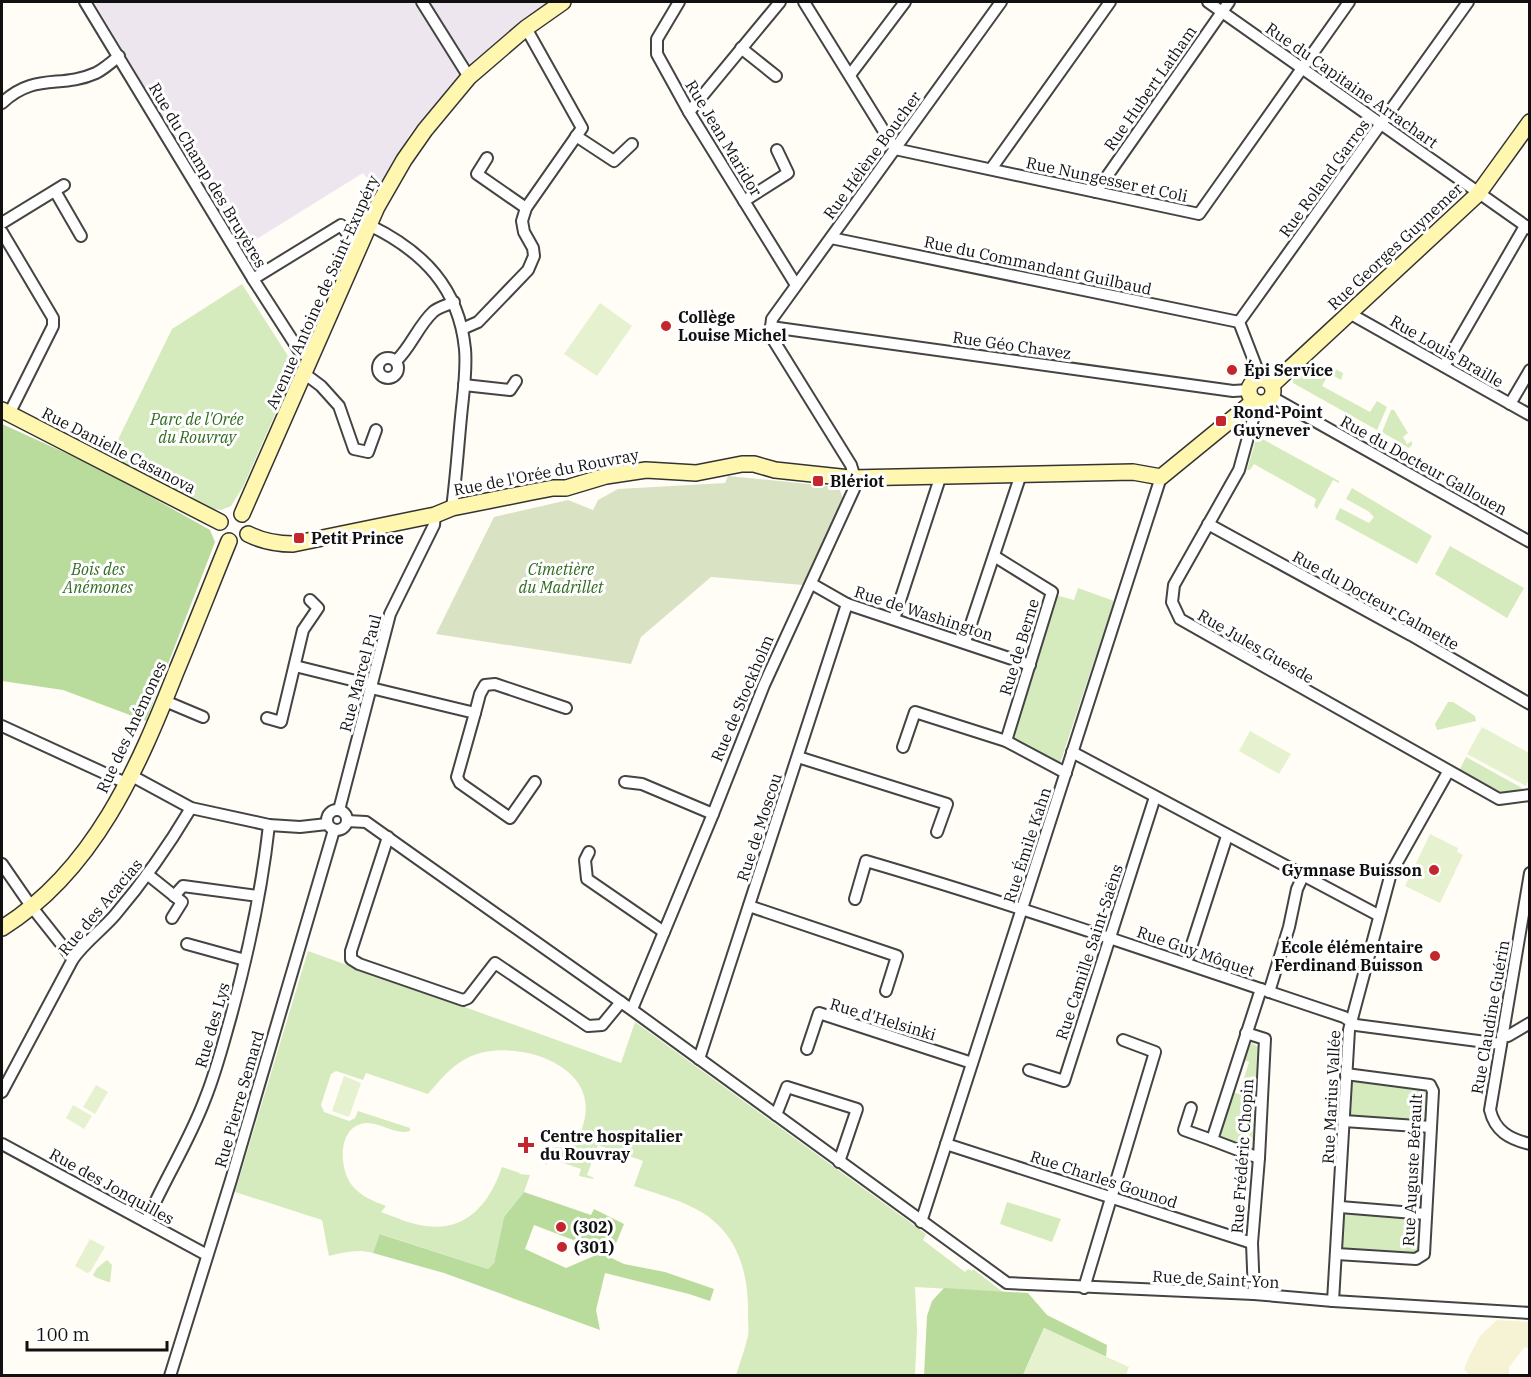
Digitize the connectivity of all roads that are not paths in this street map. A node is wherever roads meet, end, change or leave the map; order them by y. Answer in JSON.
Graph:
{"nodes":[{"id":1,"x":85,"y":2,"type":"edge"},
{"id":2,"x":422,"y":2,"type":"edge"},
{"id":3,"x":563,"y":2,"type":"edge"},
{"id":4,"x":679,"y":2,"type":"edge"},
{"id":5,"x":780,"y":2,"type":"edge"},
{"id":6,"x":804,"y":2,"type":"edge"},
{"id":7,"x":905,"y":2,"type":"edge"},
{"id":8,"x":1001,"y":2,"type":"edge"},
{"id":9,"x":1110,"y":2,"type":"edge"},
{"id":10,"x":1208,"y":2,"type":"edge"},
{"id":11,"x":1229,"y":2,"type":"edge"},
{"id":12,"x":1349,"y":2,"type":"edge"},
{"id":13,"x":1468,"y":2,"type":"edge"},
{"id":14,"x":1222,"y":11,"type":"junction"},
{"id":15,"x":526,"y":28,"type":"junction"},
{"id":16,"x":741,"y":48,"type":"junction"},
{"id":17,"x":119,"y":56,"type":"junction"},
{"id":18,"x":1302,"y":68,"type":"junction"},
{"id":19,"x":850,"y":75,"type":"junction"},
{"id":20,"x":776,"y":76,"type":"dead end"},
{"id":21,"x":469,"y":77,"type":"junction"},
{"id":22,"x":2,"y":103,"type":"edge"},
{"id":23,"x":689,"y":112,"type":"junction"},
{"id":24,"x":1530,"y":122,"type":"edge"},
{"id":25,"x":1381,"y":124,"type":"junction"},
{"id":26,"x":576,"y":135,"type":"junction"},
{"id":27,"x":632,"y":144,"type":"dead end"},
{"id":28,"x":895,"y":149,"type":"junction"},
{"id":29,"x":777,"y":150,"type":"dead end"},
{"id":30,"x":487,"y":158,"type":"dead end"},
{"id":31,"x":991,"y":169,"type":"junction"},
{"id":32,"x":1096,"y":192,"type":"junction"},
{"id":33,"x":1478,"y":194,"type":"junction"},
{"id":34,"x":744,"y":201,"type":"junction"},
{"id":35,"x":526,"y":208,"type":"junction"},
{"id":36,"x":2,"y":223,"type":"edge"},
{"id":37,"x":369,"y":225,"type":"junction"},
{"id":38,"x":1527,"y":227,"type":"edge"},
{"id":39,"x":2,"y":232,"type":"edge"},
{"id":40,"x":81,"y":236,"type":"dead end"},
{"id":41,"x":831,"y":238,"type":"junction"},
{"id":42,"x":360,"y":246,"type":"junction"},
{"id":43,"x":253,"y":279,"type":"junction"},
{"id":44,"x":796,"y":285,"type":"junction"},
{"id":45,"x":454,"y":302,"type":"junction"},
{"id":46,"x":1349,"y":313,"type":"junction"},
{"id":47,"x":1239,"y":322,"type":"junction"},
{"id":48,"x":771,"y":327,"type":"junction"},
{"id":49,"x":462,"y":329,"type":"junction"},
{"id":50,"x":311,"y":358,"type":"junction"},
{"id":51,"x":396,"y":361,"type":"dead end"},
{"id":52,"x":1444,"y":366,"type":"junction"},
{"id":53,"x":1530,"y":370,"type":"edge"},
{"id":54,"x":304,"y":374,"type":"junction"},
{"id":55,"x":516,"y":381,"type":"dead end"},
{"id":56,"x":464,"y":385,"type":"junction"},
{"id":57,"x":1262,"y":393,"type":"junction"},
{"id":58,"x":1510,"y":404,"type":"junction"},
{"id":59,"x":5,"y":412,"type":"edge"},
{"id":60,"x":1530,"y":415,"type":"edge"},
{"id":61,"x":376,"y":430,"type":"dead end"},
{"id":62,"x":1021,"y":474,"type":"junction"},
{"id":63,"x":941,"y":475,"type":"junction"},
{"id":64,"x":1161,"y":477,"type":"junction"},
{"id":65,"x":855,"y":478,"type":"junction"},
{"id":66,"x":452,"y":508,"type":"junction"},
{"id":67,"x":242,"y":514,"type":"junction"},
{"id":68,"x":435,"y":515,"type":"junction"},
{"id":69,"x":220,"y":522,"type":"junction"},
{"id":70,"x":1208,"y":524,"type":"junction"},
{"id":71,"x":248,"y":534,"type":"junction"},
{"id":72,"x":229,"y":541,"type":"junction"},
{"id":73,"x":1530,"y":542,"type":"edge"},
{"id":74,"x":994,"y":556,"type":"junction"},
{"id":75,"x":812,"y":584,"type":"junction"},
{"id":76,"x":310,"y":600,"type":"dead end"},
{"id":77,"x":847,"y":604,"type":"junction"},
{"id":78,"x":894,"y":619,"type":"junction"},
{"id":79,"x":965,"y":642,"type":"junction"},
{"id":80,"x":1030,"y":665,"type":"junction"},
{"id":81,"x":295,"y":666,"type":"junction"},
{"id":82,"x":371,"y":687,"type":"junction"},
{"id":83,"x":165,"y":701,"type":"junction"},
{"id":84,"x":1530,"y":704,"type":"edge"},
{"id":85,"x":566,"y":708,"type":"dead end"},
{"id":86,"x":475,"y":713,"type":"junction"},
{"id":87,"x":203,"y":717,"type":"dead end"},
{"id":88,"x":267,"y":718,"type":"dead end"},
{"id":89,"x":2,"y":726,"type":"edge"},
{"id":90,"x":1006,"y":741,"type":"junction"},
{"id":91,"x":903,"y":747,"type":"dead end"},
{"id":92,"x":1072,"y":752,"type":"junction"},
{"id":93,"x":798,"y":757,"type":"junction"},
{"id":94,"x":1448,"y":772,"type":"junction"},
{"id":95,"x":1066,"y":773,"type":"junction"},
{"id":96,"x":130,"y":780,"type":"junction"},
{"id":97,"x":535,"y":782,"type":"dead end"},
{"id":98,"x":625,"y":782,"type":"dead end"},
{"id":99,"x":1530,"y":795,"type":"edge"},
{"id":100,"x":1155,"y":797,"type":"junction"},
{"id":101,"x":191,"y":807,"type":"junction"},
{"id":102,"x":339,"y":810,"type":"junction"},
{"id":103,"x":713,"y":814,"type":"junction"},
{"id":104,"x":347,"y":821,"type":"junction"},
{"id":105,"x":269,"y":825,"type":"junction"},
{"id":106,"x":330,"y":827,"type":"junction"},
{"id":107,"x":937,"y":832,"type":"dead end"},
{"id":108,"x":1227,"y":836,"type":"junction"},
{"id":109,"x":388,"y":837,"type":"junction"},
{"id":110,"x":589,"y":852,"type":"dead end"},
{"id":111,"x":2,"y":864,"type":"edge"},
{"id":112,"x":1530,"y":873,"type":"edge"},
{"id":113,"x":147,"y":874,"type":"junction"},
{"id":114,"x":1303,"y":876,"type":"junction"},
{"id":115,"x":174,"y":896,"type":"junction"},
{"id":116,"x":258,"y":896,"type":"junction"},
{"id":117,"x":855,"y":899,"type":"dead end"},
{"id":118,"x":31,"y":906,"type":"junction"},
{"id":119,"x":749,"y":906,"type":"junction"},
{"id":120,"x":1022,"y":910,"type":"junction"},
{"id":121,"x":1378,"y":915,"type":"junction"},
{"id":122,"x":172,"y":918,"type":"dead end"},
{"id":123,"x":2,"y":928,"type":"edge"},
{"id":124,"x":664,"y":932,"type":"junction"},
{"id":125,"x":1110,"y":937,"type":"junction"},
{"id":126,"x":188,"y":944,"type":"dead end"},
{"id":127,"x":73,"y":959,"type":"junction"},
{"id":128,"x":245,"y":960,"type":"junction"},
{"id":129,"x":1186,"y":963,"type":"junction"},
{"id":130,"x":1265,"y":990,"type":"junction"},
{"id":131,"x":886,"y":991,"type":"dead end"},
{"id":132,"x":621,"y":1002,"type":"junction"},
{"id":133,"x":632,"y":1009,"type":"junction"},
{"id":134,"x":1350,"y":1022,"type":"junction"},
{"id":135,"x":1530,"y":1023,"type":"edge"},
{"id":136,"x":1246,"y":1033,"type":"junction"},
{"id":137,"x":1123,"y":1040,"type":"dead end"},
{"id":138,"x":1501,"y":1040,"type":"junction"},
{"id":139,"x":807,"y":1049,"type":"dead end"},
{"id":140,"x":699,"y":1059,"type":"junction"},
{"id":141,"x":972,"y":1063,"type":"junction"},
{"id":142,"x":1029,"y":1070,"type":"dead end"},
{"id":143,"x":1346,"y":1074,"type":"junction"},
{"id":144,"x":2,"y":1092,"type":"edge"},
{"id":145,"x":1191,"y":1108,"type":"dead end"},
{"id":146,"x":776,"y":1115,"type":"junction"},
{"id":147,"x":1344,"y":1121,"type":"junction"},
{"id":148,"x":1431,"y":1127,"type":"junction"},
{"id":149,"x":1212,"y":1140,"type":"junction"},
{"id":150,"x":2,"y":1144,"type":"edge"},
{"id":151,"x":946,"y":1144,"type":"junction"},
{"id":152,"x":1530,"y":1144,"type":"edge"},
{"id":153,"x":1259,"y":1158,"type":"junction"},
{"id":154,"x":839,"y":1162,"type":"junction"},
{"id":155,"x":1111,"y":1196,"type":"junction"},
{"id":156,"x":1340,"y":1208,"type":"junction"},
{"id":157,"x":1426,"y":1214,"type":"junction"},
{"id":158,"x":146,"y":1222,"type":"junction"},
{"id":159,"x":921,"y":1222,"type":"junction"},
{"id":160,"x":1252,"y":1243,"type":"junction"},
{"id":161,"x":1337,"y":1254,"type":"junction"},
{"id":162,"x":207,"y":1255,"type":"junction"},
{"id":163,"x":1084,"y":1288,"type":"junction"},
{"id":164,"x":1254,"y":1294,"type":"junction"},
{"id":165,"x":1334,"y":1301,"type":"junction"},
{"id":166,"x":1530,"y":1312,"type":"edge"},
{"id":167,"x":170,"y":1376,"type":"edge"}],
"edges":[{"from":1,"to":17,"type":"street","name":"Rue du Champ des Bruyères"},
{"from":2,"to":21,"type":"street"},
{"from":3,"to":15,"type":"street","name":"Avenue Antoine de Saint-Exupéry"},
{"from":4,"to":23,"type":"street","name":"Rue Jean Maridor"},
{"from":5,"to":16,"type":"street"},
{"from":6,"to":19,"type":"street"},
{"from":7,"to":19,"type":"street"},
{"from":8,"to":28,"type":"street","name":"Rue Hélène Boucher"},
{"from":9,"to":31,"type":"street"},
{"from":10,"to":14,"type":"street","name":"Rue du Capitaine Arrachart"},
{"from":11,"to":14,"type":"street","name":"Rue Hubert Latham"},
{"from":12,"to":18,"type":"street","name":"Rue Nungesser et Coli"},
{"from":13,"to":25,"type":"street","name":"Rue Roland Garros"},
{"from":14,"to":18,"type":"street","name":"Rue du Capitaine Arrachart"},
{"from":14,"to":32,"type":"street","name":"Rue Hubert Latham"},
{"from":15,"to":21,"type":"street","name":"Avenue Antoine de Saint-Exupéry"},
{"from":15,"to":26,"type":"street"},
{"from":16,"to":20,"type":"street"},
{"from":16,"to":23,"type":"street"},
{"from":17,"to":22,"type":"street"},
{"from":17,"to":43,"type":"street","name":"Rue du Champ des Bruyères"},
{"from":18,"to":25,"type":"street","name":"Rue du Capitaine Arrachart"},
{"from":18,"to":32,"type":"street","name":"Rue Nungesser et Coli"},
{"from":19,"to":28,"type":"street"},
{"from":21,"to":37,"type":"street","name":"Avenue Antoine de Saint-Exupéry"},
{"from":23,"to":34,"type":"street","name":"Rue Jean Maridor"},
{"from":24,"to":33,"type":"street","name":"Rue Georges Guynemer"},
{"from":25,"to":33,"type":"street","name":"Rue du Capitaine Arrachart"},
{"from":25,"to":47,"type":"street","name":"Rue Roland Garros"},
{"from":26,"to":27,"type":"street"},
{"from":26,"to":35,"type":"street"},
{"from":28,"to":31,"type":"street","name":"Rue Nungesser et Coli"},
{"from":28,"to":41,"type":"street","name":"Rue Hélène Boucher"},
{"from":29,"to":34,"type":"street"},
{"from":30,"to":35,"type":"street"},
{"from":31,"to":32,"type":"street","name":"Rue Nungesser et Coli"},
{"from":33,"to":38,"type":"street","name":"Rue du Capitaine Arrachart"},
{"from":33,"to":46,"type":"street","name":"Rue Georges Guynemer"},
{"from":34,"to":44,"type":"street","name":"Rue Jean Maridor"},
{"from":35,"to":49,"type":"street"},
{"from":36,"to":40,"type":"street"},
{"from":37,"to":42,"type":"street","name":"Avenue Antoine de Saint-Exupéry"},
{"from":37,"to":45,"type":"street"},
{"from":38,"to":52,"type":"street"},
{"from":39,"to":59,"type":"street"},
{"from":41,"to":44,"type":"street","name":"Rue Hélène Boucher"},
{"from":41,"to":47,"type":"street","name":"Rue du Commandant Guilbaud"},
{"from":42,"to":43,"type":"street"},
{"from":42,"to":50,"type":"street","name":"Avenue Antoine de Saint-Exupéry"},
{"from":43,"to":50,"type":"street","name":"Rue du Champ des Bruyères"},
{"from":44,"to":48,"type":"street","name":"Rue Hélène Boucher"},
{"from":45,"to":49,"type":"street"},
{"from":45,"to":51,"type":"street"},
{"from":46,"to":52,"type":"street","name":"Rue Louis Braille"},
{"from":46,"to":57,"type":"street","name":"Rue Georges Guynemer"},
{"from":47,"to":57,"type":"street"},
{"from":48,"to":57,"type":"street","name":"Rue Géo Chavez"},
{"from":48,"to":65,"type":"street"},
{"from":49,"to":56,"type":"street"},
{"from":50,"to":54,"type":"street","name":"Avenue Antoine de Saint-Exupéry"},
{"from":52,"to":58,"type":"street","name":"Rue Louis Braille"},
{"from":53,"to":58,"type":"street"},
{"from":54,"to":61,"type":"street"},
{"from":54,"to":67,"type":"street","name":"Avenue Antoine de Saint-Exupéry"},
{"from":55,"to":56,"type":"street"},
{"from":56,"to":66,"type":"street"},
{"from":57,"to":64,"type":"street"},
{"from":57,"to":70,"type":"street","name":"Rue Jules Guesde"},
{"from":57,"to":73,"type":"street","name":"Rue du Docteur Gallouen"},
{"from":58,"to":60,"type":"street","name":"Rue Louis Braille"},
{"from":59,"to":69,"type":"street","name":"Rue Danielle Casanova"},
{"from":62,"to":63,"type":"street"},
{"from":62,"to":64,"type":"street"},
{"from":62,"to":74,"type":"street"},
{"from":63,"to":65,"type":"street"},
{"from":63,"to":78,"type":"street"},
{"from":64,"to":92,"type":"street","name":"Rue Émile Kahn"},
{"from":65,"to":66,"type":"street","name":"Rue de l'Orée du Rouvray"},
{"from":65,"to":75,"type":"street","name":"Rue de Stockholm"},
{"from":66,"to":68,"type":"street","name":"Rue de l'Orée du Rouvray"},
{"from":67,"to":69,"type":"street"},
{"from":67,"to":71,"type":"street"},
{"from":68,"to":71,"type":"street","name":"Rue de l'Orée du Rouvray"},
{"from":68,"to":82,"type":"street","name":"Rue Marcel Paul"},
{"from":69,"to":72,"type":"street"},
{"from":70,"to":84,"type":"street","name":"Rue du Docteur Calmette"},
{"from":70,"to":94,"type":"street","name":"Rue Jules Guesde"},
{"from":71,"to":72,"type":"street"},
{"from":72,"to":83,"type":"street","name":"Rue des Anémones"},
{"from":74,"to":79,"type":"street"},
{"from":74,"to":80,"type":"street","name":"Rue de Berne"},
{"from":75,"to":77,"type":"street","name":"Rue de Washington"},
{"from":75,"to":103,"type":"street","name":"Rue de Stockholm"},
{"from":76,"to":81,"type":"street"},
{"from":77,"to":78,"type":"street","name":"Rue de Washington"},
{"from":77,"to":93,"type":"street","name":"Rue de Moscou"},
{"from":78,"to":79,"type":"street","name":"Rue de Washington"},
{"from":79,"to":80,"type":"street","name":"Rue de Washington"},
{"from":80,"to":90,"type":"street","name":"Rue de Berne"},
{"from":81,"to":82,"type":"street"},
{"from":81,"to":88,"type":"street"},
{"from":82,"to":86,"type":"street"},
{"from":82,"to":102,"type":"street","name":"Rue Marcel Paul"},
{"from":83,"to":87,"type":"street"},
{"from":83,"to":96,"type":"street","name":"Rue des Anémones"},
{"from":85,"to":86,"type":"street"},
{"from":86,"to":97,"type":"street"},
{"from":89,"to":96,"type":"street"},
{"from":90,"to":91,"type":"street"},
{"from":90,"to":95,"type":"street"},
{"from":92,"to":95,"type":"street","name":"Rue Émile Kahn"},
{"from":92,"to":100,"type":"street"},
{"from":93,"to":107,"type":"street"},
{"from":93,"to":119,"type":"street","name":"Rue de Moscou"},
{"from":94,"to":99,"type":"street","name":"Rue Jules Guesde"},
{"from":94,"to":121,"type":"street","name":"Rue Marius Vallée"},
{"from":95,"to":120,"type":"street","name":"Rue Émile Kahn"},
{"from":96,"to":101,"type":"street"},
{"from":96,"to":118,"type":"street","name":"Rue des Anémones"},
{"from":98,"to":103,"type":"street"},
{"from":100,"to":108,"type":"street"},
{"from":100,"to":125,"type":"street","name":"Rue Camille Saint-Saëns"},
{"from":101,"to":105,"type":"street"},
{"from":101,"to":113,"type":"street","name":"Rue des Acacias"},
{"from":102,"to":104,"type":"street"},
{"from":102,"to":106,"type":"street"},
{"from":103,"to":124,"type":"street","name":"Rue de Stockholm"},
{"from":104,"to":106,"type":"street"},
{"from":104,"to":109,"type":"street"},
{"from":105,"to":106,"type":"street"},
{"from":105,"to":116,"type":"street","name":"Rue des Lys"},
{"from":106,"to":162,"type":"street","name":"Rue Pierre Semard"},
{"from":108,"to":114,"type":"street"},
{"from":108,"to":129,"type":"street"},
{"from":109,"to":132,"type":"street"},
{"from":109,"to":132,"type":"street"},
{"from":110,"to":124,"type":"street"},
{"from":111,"to":118,"type":"street"},
{"from":112,"to":138,"type":"street","name":"Rue Claudine Guérin"},
{"from":113,"to":115,"type":"street"},
{"from":113,"to":127,"type":"street","name":"Rue des Acacias"},
{"from":114,"to":121,"type":"street"},
{"from":114,"to":130,"type":"street"},
{"from":115,"to":116,"type":"street"},
{"from":115,"to":122,"type":"street"},
{"from":116,"to":128,"type":"street","name":"Rue des Lys"},
{"from":117,"to":120,"type":"street","name":"Rue Guy Môquet"},
{"from":118,"to":123,"type":"street","name":"Rue des Anémones"},
{"from":118,"to":127,"type":"street"},
{"from":119,"to":131,"type":"street"},
{"from":119,"to":140,"type":"street","name":"Rue de Moscou"},
{"from":120,"to":125,"type":"street","name":"Rue Guy Môquet"},
{"from":120,"to":141,"type":"street","name":"Rue Émile Kahn"},
{"from":121,"to":134,"type":"street","name":"Rue Marius Vallée"},
{"from":124,"to":133,"type":"street","name":"Rue de Stockholm"},
{"from":125,"to":129,"type":"street","name":"Rue Guy Môquet"},
{"from":125,"to":142,"type":"street","name":"Rue Camille Saint-Saëns"},
{"from":126,"to":128,"type":"street"},
{"from":127,"to":144,"type":"street","name":"Rue des Acacias"},
{"from":128,"to":158,"type":"street","name":"Rue des Lys"},
{"from":129,"to":130,"type":"street","name":"Rue Guy Môquet"},
{"from":130,"to":134,"type":"street","name":"Rue Guy Môquet"},
{"from":130,"to":136,"type":"street"},
{"from":132,"to":133,"type":"street"},
{"from":133,"to":140,"type":"street","name":"Rue de Saint-Yon"},
{"from":134,"to":138,"type":"street","name":"Rue Guy Môquet"},
{"from":134,"to":143,"type":"street","name":"Rue Marius Vallée"},
{"from":135,"to":138,"type":"street"},
{"from":136,"to":149,"type":"street"},
{"from":136,"to":153,"type":"street","name":"Rue Frédéric Chopin"},
{"from":137,"to":155,"type":"street"},
{"from":138,"to":152,"type":"street","name":"Rue Claudine Guérin"},
{"from":139,"to":141,"type":"street","name":"Rue d'Helsinki"},
{"from":140,"to":146,"type":"street","name":"Rue de Saint-Yon"},
{"from":141,"to":151,"type":"street","name":"Rue Émile Kahn"},
{"from":143,"to":147,"type":"street","name":"Rue Marius Vallée"},
{"from":143,"to":148,"type":"street","name":"Rue Auguste Bérault"},
{"from":145,"to":149,"type":"street"},
{"from":146,"to":154,"type":"street","name":"Rue de Saint-Yon"},
{"from":146,"to":154,"type":"street"},
{"from":147,"to":148,"type":"street"},
{"from":147,"to":156,"type":"street","name":"Rue Marius Vallée"},
{"from":148,"to":157,"type":"street","name":"Rue Auguste Bérault"},
{"from":149,"to":153,"type":"street"},
{"from":150,"to":158,"type":"street","name":"Rue des Jonquilles"},
{"from":151,"to":155,"type":"street","name":"Rue Charles Gounod"},
{"from":151,"to":159,"type":"street","name":"Rue Émile Kahn"},
{"from":153,"to":160,"type":"street","name":"Rue Frédéric Chopin"},
{"from":154,"to":159,"type":"street","name":"Rue de Saint-Yon"},
{"from":155,"to":160,"type":"street","name":"Rue Charles Gounod"},
{"from":155,"to":163,"type":"street"},
{"from":156,"to":157,"type":"street"},
{"from":156,"to":161,"type":"street","name":"Rue Marius Vallée"},
{"from":157,"to":161,"type":"street","name":"Rue Auguste Bérault"},
{"from":158,"to":162,"type":"street","name":"Rue des Jonquilles"},
{"from":159,"to":163,"type":"street","name":"Rue de Saint-Yon"},
{"from":160,"to":164,"type":"street","name":"Rue Frédéric Chopin"},
{"from":161,"to":165,"type":"street","name":"Rue Marius Vallée"},
{"from":162,"to":167,"type":"street","name":"Rue Pierre Semard"},
{"from":163,"to":164,"type":"street","name":"Rue de Saint-Yon"},
{"from":164,"to":165,"type":"street","name":"Rue de Saint-Yon"},
{"from":165,"to":166,"type":"street","name":"Rue de Saint-Yon"}]}
